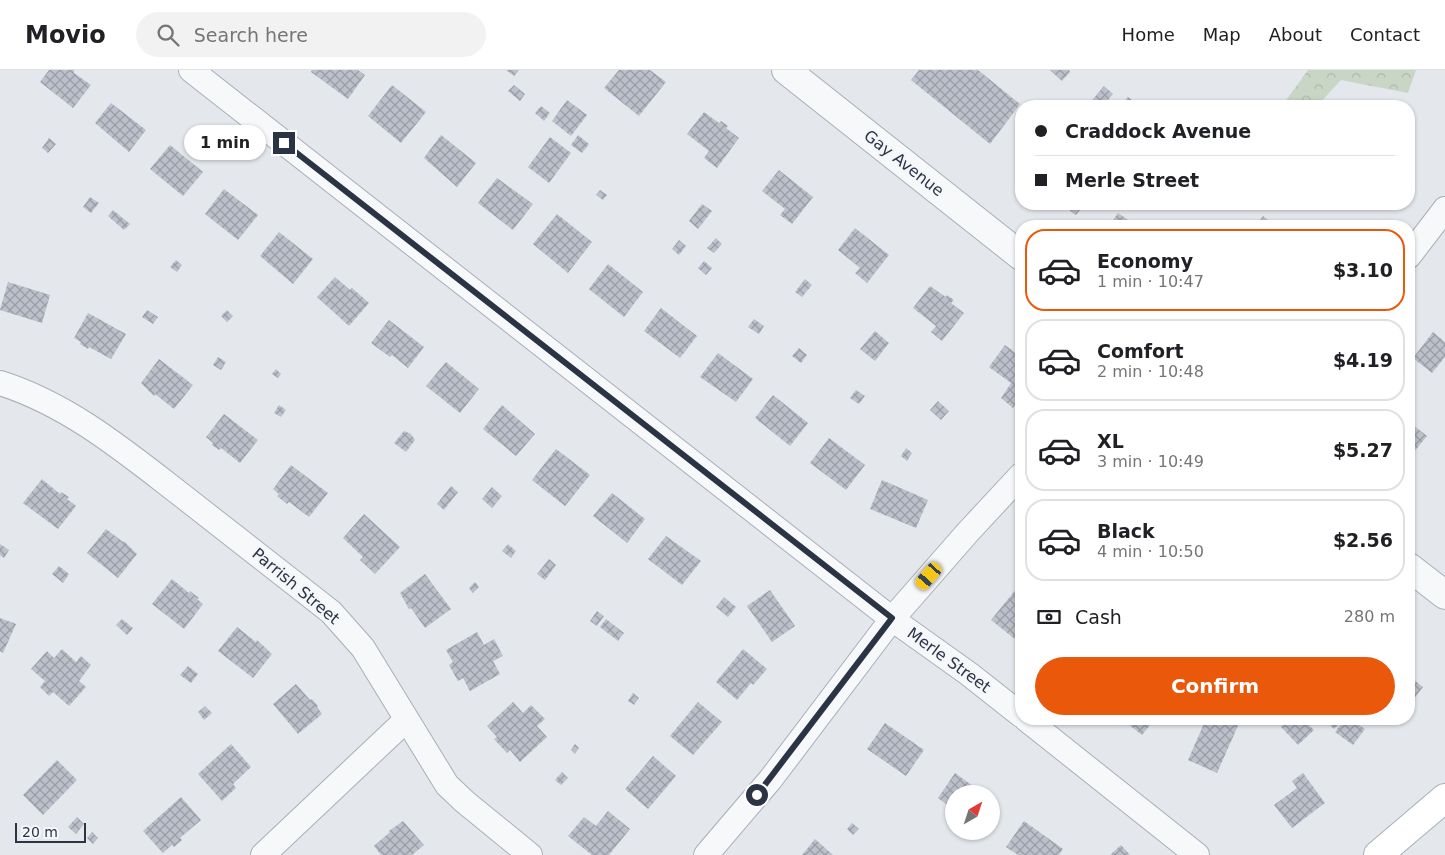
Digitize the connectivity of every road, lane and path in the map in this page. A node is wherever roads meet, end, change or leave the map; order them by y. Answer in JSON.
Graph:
{"nodes":[{"id":1,"x":190,"y":70,"type":"edge"},
{"id":2,"x":786,"y":70,"type":"edge"},
{"id":3,"x":1445,"y":209,"type":"edge"},
{"id":4,"x":1415,"y":248,"type":"edge"},
{"id":5,"x":1015,"y":251,"type":"edge"},
{"id":6,"x":0,"y":383,"type":"edge"},
{"id":7,"x":1015,"y":481,"type":"edge"},
{"id":8,"x":1415,"y":572,"type":"edge"},
{"id":9,"x":1445,"y":596,"type":"edge"},
{"id":10,"x":892,"y":618,"type":"junction"},
{"id":11,"x":1015,"y":710,"type":"edge"},
{"id":12,"x":406,"y":720,"type":"junction"},
{"id":13,"x":1034,"y":725,"type":"edge"},
{"id":14,"x":1445,"y":798,"type":"edge"},
{"id":15,"x":264,"y":855,"type":"edge"},
{"id":16,"x":530,"y":855,"type":"edge"},
{"id":17,"x":706,"y":855,"type":"edge"},
{"id":18,"x":1197,"y":855,"type":"edge"},
{"id":19,"x":1378,"y":855,"type":"edge"}],
"edges":[{"from":1,"to":10,"type":"street","name":"Merle Street"},
{"from":2,"to":5,"type":"street","name":"Gay Avenue"},
{"from":3,"to":4,"type":"street"},
{"from":6,"to":12,"type":"street","name":"Parrish Street"},
{"from":7,"to":10,"type":"street"},
{"from":8,"to":9,"type":"street"},
{"from":10,"to":11,"type":"street","name":"Merle Street"},
{"from":10,"to":17,"type":"street"},
{"from":12,"to":15,"type":"street"},
{"from":12,"to":16,"type":"street","name":"Parrish Street"},
{"from":13,"to":18,"type":"street"},
{"from":14,"to":19,"type":"main road"}]}
